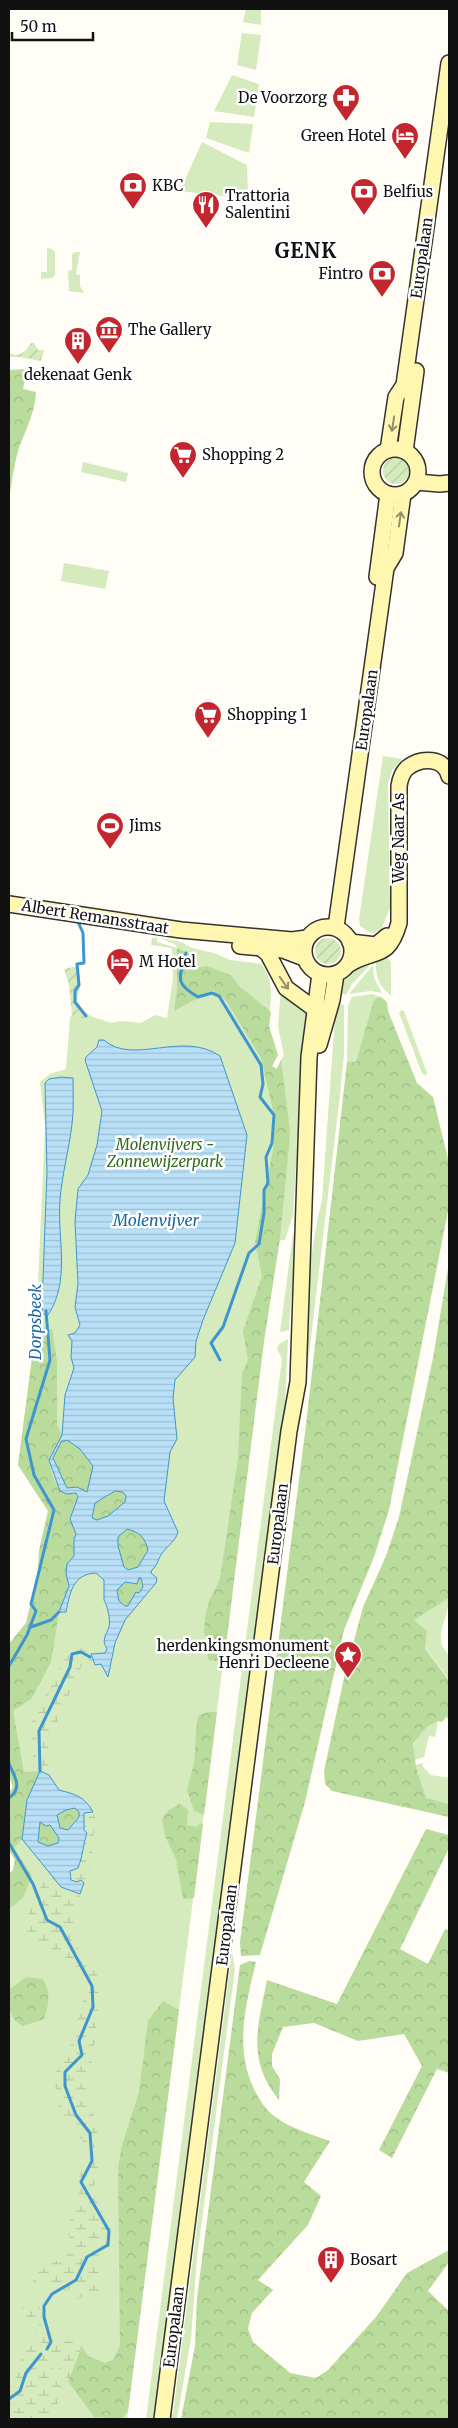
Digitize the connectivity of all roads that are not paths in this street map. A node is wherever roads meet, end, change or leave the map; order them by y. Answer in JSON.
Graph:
{"nodes":[{"id":1,"x":449,"y":63,"type":"edge"},
{"id":2,"x":449,"y":129,"type":"edge"},
{"id":3,"x":388,"y":450,"type":"junction"},
{"id":4,"x":406,"y":452,"type":"junction"},
{"id":5,"x":417,"y":476,"type":"junction"},
{"id":6,"x":449,"y":481,"type":"edge"},
{"id":7,"x":396,"y":494,"type":"junction"},
{"id":8,"x":449,"y":776,"type":"edge"},
{"id":9,"x":398,"y":901,"type":"junction"},
{"id":10,"x":9,"y":904,"type":"edge"},
{"id":11,"x":331,"y":927,"type":"junction"},
{"id":12,"x":181,"y":930,"type":"junction"},
{"id":13,"x":307,"y":938,"type":"junction"},
{"id":14,"x":350,"y":942,"type":"junction"},
{"id":15,"x":261,"y":948,"type":"junction"},
{"id":16,"x":304,"y":958,"type":"junction"},
{"id":17,"x":348,"y":964,"type":"junction"},
{"id":18,"x":320,"y":974,"type":"junction"},
{"id":19,"x":336,"y":974,"type":"junction"},
{"id":20,"x":316,"y":1010,"type":"junction"},
{"id":21,"x":308,"y":1092,"type":"junction"},
{"id":22,"x":162,"y":2419,"type":"edge"}],
"edges":[{"from":1,"to":3,"type":"main road","name":"Europalaan","one_way":true},
{"from":2,"to":4,"type":"main road","name":"Europalaan"},
{"from":3,"to":4,"type":"main road"},
{"from":3,"to":7,"type":"main road"},
{"from":4,"to":5,"type":"main road"},
{"from":5,"to":6,"type":"main road"},
{"from":5,"to":7,"type":"main road"},
{"from":7,"to":11,"type":"main road","name":"Europalaan"},
{"from":8,"to":9,"type":"main road","name":"Weg Naar As"},
{"from":9,"to":14,"type":"main road","name":"Weg Naar As"},
{"from":9,"to":17,"type":"main road","name":"Weg Naar As"},
{"from":10,"to":12,"type":"main road","name":"Albert Remansstraat"},
{"from":11,"to":13,"type":"main road"},
{"from":11,"to":14,"type":"main road"},
{"from":12,"to":13,"type":"main road","name":"Albert Remansstraat"},
{"from":12,"to":15,"type":"main road","name":"Albert Remansstraat"},
{"from":13,"to":16,"type":"main road"},
{"from":14,"to":17,"type":"main road"},
{"from":15,"to":16,"type":"main road","name":"Albert Remansstraat"},
{"from":15,"to":20,"type":"main road","one_way":true},
{"from":16,"to":18,"type":"main road"},
{"from":17,"to":19,"type":"main road"},
{"from":18,"to":19,"type":"main road"},
{"from":18,"to":20,"type":"main road","name":"Europalaan"},
{"from":19,"to":21,"type":"main road","name":"Europalaan"},
{"from":20,"to":21,"type":"main road","name":"Europalaan"},
{"from":21,"to":22,"type":"main road","name":"Europalaan"}]}
